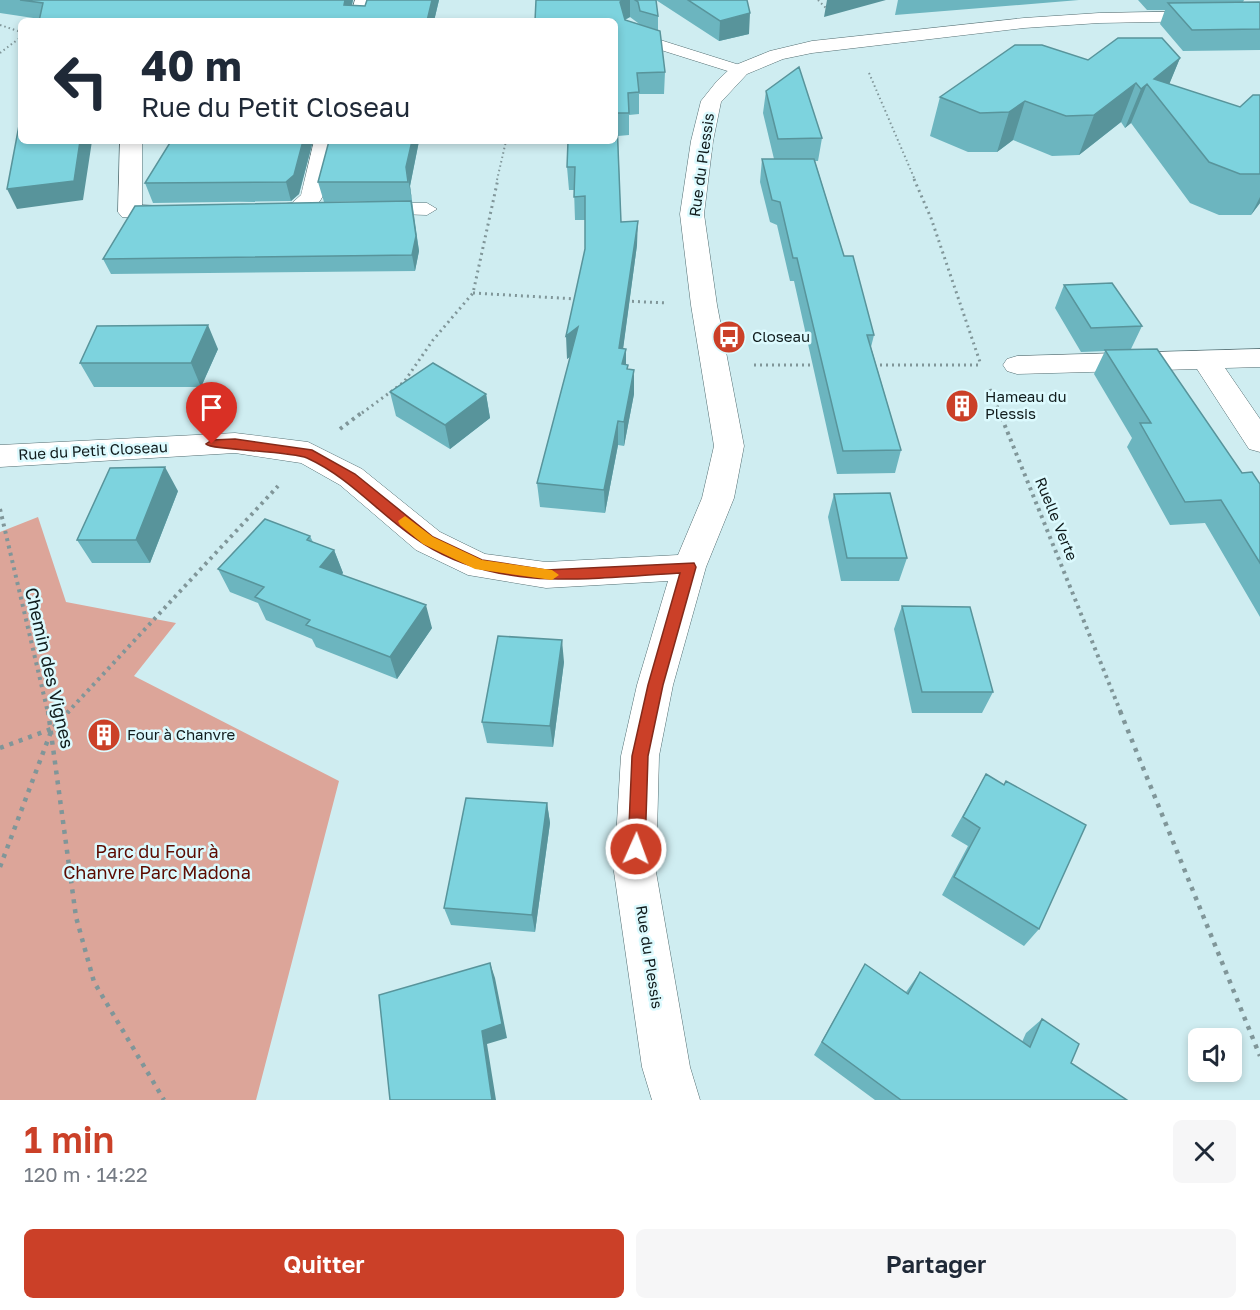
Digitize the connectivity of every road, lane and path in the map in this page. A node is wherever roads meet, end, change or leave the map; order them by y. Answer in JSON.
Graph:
{"nodes":[{"id":1,"x":364,"y":0,"type":"edge"},
{"id":2,"x":818,"y":0,"type":"edge"},
{"id":3,"x":1260,"y":15,"type":"edge"},
{"id":4,"x":359,"y":18,"type":"edge"},
{"id":5,"x":629,"y":23,"type":"edge"},
{"id":6,"x":0,"y":25,"type":"edge"},
{"id":7,"x":18,"y":31,"type":"edge"},
{"id":8,"x":18,"y":39,"type":"edge"},
{"id":9,"x":855,"y":40,"type":"junction"},
{"id":10,"x":0,"y":53,"type":"edge"},
{"id":11,"x":740,"y":70,"type":"junction"},
{"id":12,"x":131,"y":144,"type":"edge"},
{"id":13,"x":324,"y":144,"type":"edge"},
{"id":14,"x":505,"y":144,"type":"edge"},
{"id":15,"x":427,"y":209,"type":"dead end"},
{"id":16,"x":298,"y":210,"type":"junction"},
{"id":17,"x":321,"y":210,"type":"edge"},
{"id":18,"x":357,"y":210,"type":"edge"},
{"id":19,"x":202,"y":211,"type":"edge"},
{"id":20,"x":238,"y":211,"type":"edge"},
{"id":21,"x":473,"y":293,"type":"junction"},
{"id":22,"x":589,"y":299,"type":"edge"},
{"id":23,"x":623,"y":301,"type":"edge"},
{"id":24,"x":704,"y":305,"type":"junction"},
{"id":25,"x":1260,"y":358,"type":"edge"},
{"id":26,"x":1206,"y":361,"type":"junction"},
{"id":27,"x":1017,"y":364,"type":"joint"},
{"id":28,"x":715,"y":365,"type":"junction"},
{"id":29,"x":819,"y":365,"type":"edge"},
{"id":30,"x":865,"y":365,"type":"edge"},
{"id":31,"x":980,"y":365,"type":"junction"},
{"id":32,"x":985,"y":375,"type":"dead end"},
{"id":33,"x":989,"y":386,"type":"dead end"},
{"id":34,"x":1260,"y":442,"type":"edge"},
{"id":35,"x":308,"y":453,"type":"junction"},
{"id":36,"x":0,"y":456,"type":"edge"},
{"id":37,"x":0,"y":509,"type":"edge"},
{"id":38,"x":2,"y":537,"type":"edge"},
{"id":39,"x":0,"y":543,"type":"edge"},
{"id":40,"x":689,"y":567,"type":"junction"},
{"id":41,"x":52,"y":729,"type":"junction"},
{"id":42,"x":0,"y":748,"type":"edge"},
{"id":43,"x":0,"y":867,"type":"edge"},
{"id":44,"x":1260,"y":1056,"type":"edge"},
{"id":45,"x":164,"y":1100,"type":"edge"},
{"id":46,"x":676,"y":1100,"type":"edge"}],
"edges":[{"from":1,"to":4,"type":"street"},
{"from":2,"to":9,"type":"path"},
{"from":3,"to":9,"type":"street","name":"Rue du Plessis"},
{"from":5,"to":11,"type":"lane"},
{"from":6,"to":7,"type":"path"},
{"from":8,"to":10,"type":"path"},
{"from":9,"to":11,"type":"street","name":"Rue du Plessis"},
{"from":9,"to":31,"type":"path"},
{"from":11,"to":24,"type":"street","name":"Rue du Plessis"},
{"from":12,"to":19,"type":"street"},
{"from":13,"to":16,"type":"street"},
{"from":14,"to":21,"type":"path"},
{"from":15,"to":18,"type":"lane"},
{"from":16,"to":17,"type":"lane"},
{"from":16,"to":20,"type":"street"},
{"from":21,"to":22,"type":"path"},
{"from":21,"to":35,"type":"path"},
{"from":23,"to":24,"type":"path"},
{"from":24,"to":28,"type":"street","name":"Rue du Plessis"},
{"from":25,"to":26,"type":"street"},
{"from":26,"to":27,"type":"street"},
{"from":26,"to":34,"type":"street"},
{"from":27,"to":31,"type":"path"},
{"from":28,"to":29,"type":"path"},
{"from":28,"to":40,"type":"street","name":"Rue du Plessis"},
{"from":30,"to":31,"type":"path"},
{"from":31,"to":32,"type":"path"},
{"from":33,"to":44,"type":"path","name":"Ruelle Verte"},
{"from":35,"to":36,"type":"street","name":"Rue du Petit Closeau"},
{"from":35,"to":40,"type":"street","name":"Rue du Petit Closeau"},
{"from":35,"to":41,"type":"path"},
{"from":37,"to":38,"type":"path","name":"Chemin des Vignes"},
{"from":38,"to":39,"type":"path"},
{"from":38,"to":41,"type":"path","name":"Chemin des Vignes"},
{"from":40,"to":46,"type":"street","name":"Rue du Plessis"},
{"from":41,"to":42,"type":"path"},
{"from":41,"to":43,"type":"path"},
{"from":41,"to":45,"type":"path","name":"Chemin des Vignes"}]}
